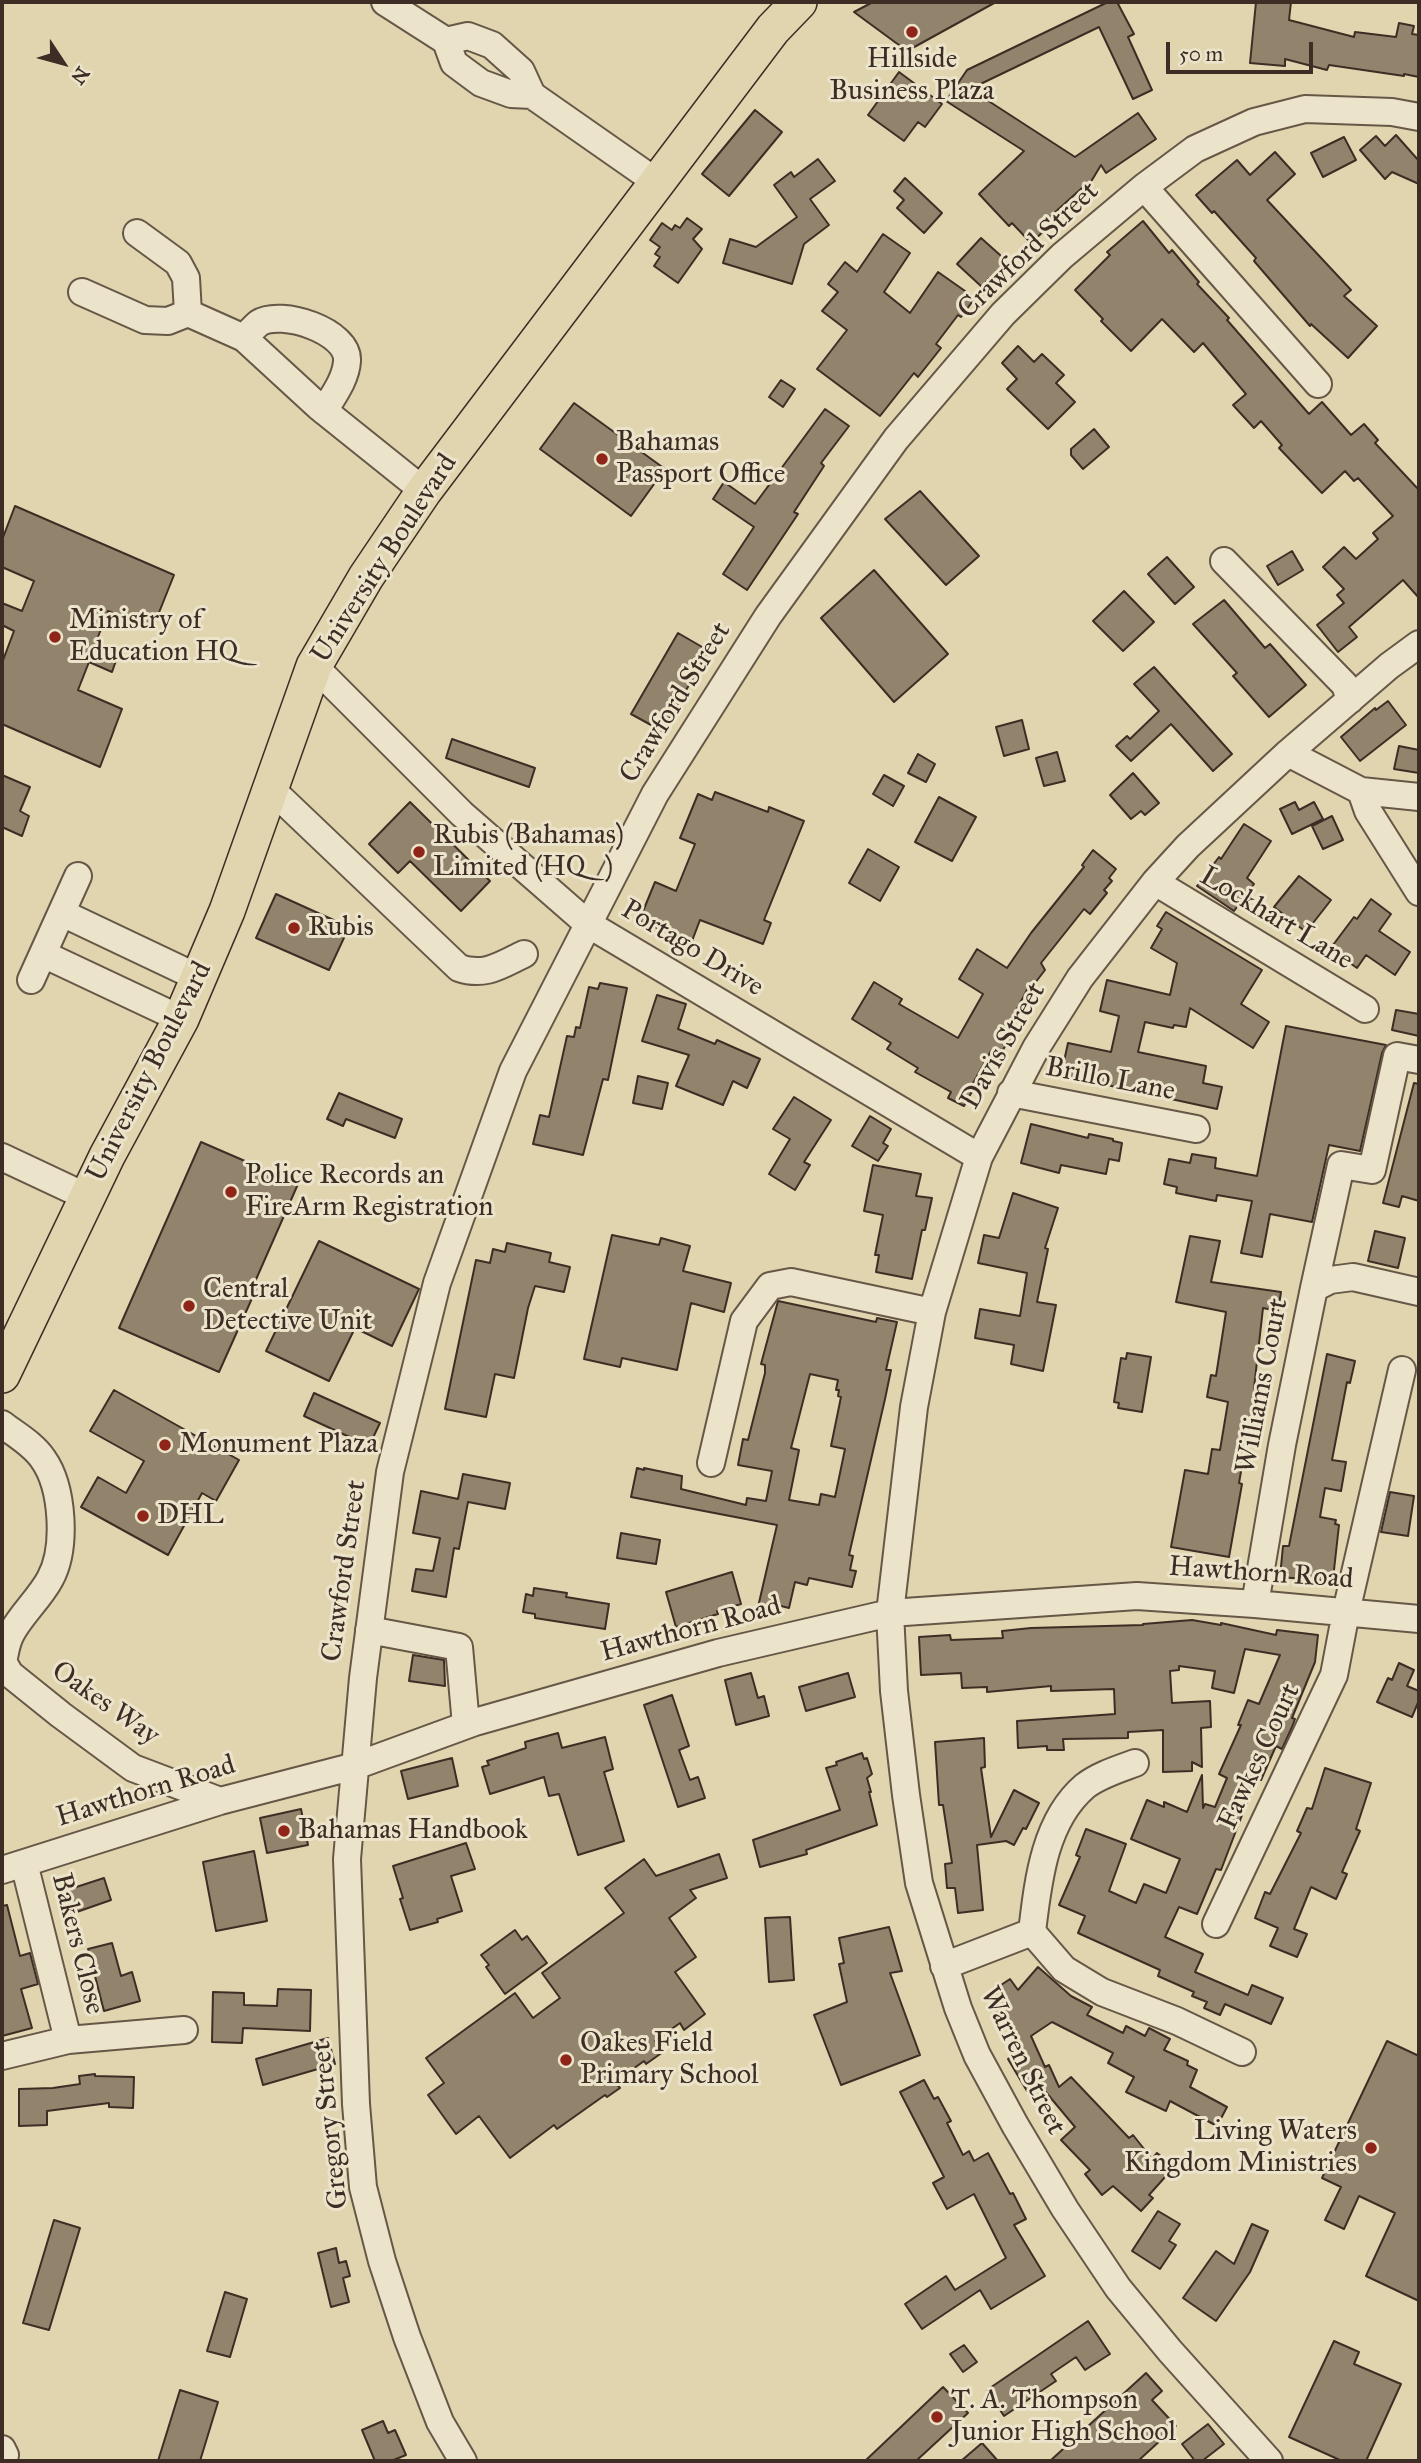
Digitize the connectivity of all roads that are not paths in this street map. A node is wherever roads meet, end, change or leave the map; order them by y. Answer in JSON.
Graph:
{"nodes":[{"id":1,"x":386,"y":2,"type":"edge"},
{"id":2,"x":799,"y":2,"type":"edge"},
{"id":3,"x":446,"y":41,"type":"junction"},
{"id":4,"x":532,"y":95,"type":"junction"},
{"id":5,"x":1419,"y":117,"type":"edge"},
{"id":6,"x":658,"y":183,"type":"junction"},
{"id":7,"x":1144,"y":187,"type":"junction"},
{"id":8,"x":136,"y":233,"type":"dead end"},
{"id":9,"x":82,"y":292,"type":"dead end"},
{"id":10,"x":188,"y":313,"type":"junction"},
{"id":11,"x":244,"y":338,"type":"junction"},
{"id":12,"x":1318,"y":384,"type":"dead end"},
{"id":13,"x":324,"y":411,"type":"junction"},
{"id":14,"x":424,"y":491,"type":"junction"},
{"id":15,"x":1224,"y":561,"type":"dead end"},
{"id":16,"x":1419,"y":644,"type":"edge"},
{"id":17,"x":314,"y":666,"type":"junction"},
{"id":18,"x":1350,"y":700,"type":"junction"},
{"id":19,"x":1288,"y":753,"type":"junction"},
{"id":20,"x":271,"y":789,"type":"junction"},
{"id":21,"x":1361,"y":791,"type":"junction"},
{"id":22,"x":1419,"y":797,"type":"edge"},
{"id":23,"x":78,"y":876,"type":"dead end"},
{"id":24,"x":1155,"y":882,"type":"junction"},
{"id":25,"x":1419,"y":892,"type":"edge"},
{"id":26,"x":62,"y":913,"type":"junction"},
{"id":27,"x":588,"y":924,"type":"junction"},
{"id":28,"x":43,"y":954,"type":"junction"},
{"id":29,"x":524,"y":954,"type":"dead end"},
{"id":30,"x":199,"y":978,"type":"junction"},
{"id":31,"x":31,"y":980,"type":"dead end"},
{"id":32,"x":1365,"y":1009,"type":"dead end"},
{"id":33,"x":181,"y":1018,"type":"junction"},
{"id":34,"x":1419,"y":1060,"type":"edge"},
{"id":35,"x":1011,"y":1093,"type":"junction"},
{"id":36,"x":1196,"y":1129,"type":"dead end"},
{"id":37,"x":2,"y":1157,"type":"edge"},
{"id":38,"x":979,"y":1157,"type":"junction"},
{"id":39,"x":87,"y":1197,"type":"junction"},
{"id":40,"x":1314,"y":1289,"type":"junction"},
{"id":41,"x":1419,"y":1292,"type":"edge"},
{"id":42,"x":932,"y":1312,"type":"junction"},
{"id":43,"x":1402,"y":1370,"type":"dead end"},
{"id":44,"x":2,"y":1375,"type":"edge"},
{"id":45,"x":2,"y":1424,"type":"edge"},
{"id":46,"x":711,"y":1463,"type":"dead end"},
{"id":47,"x":1255,"y":1604,"type":"junction"},
{"id":48,"x":1346,"y":1612,"type":"junction"},
{"id":49,"x":890,"y":1613,"type":"junction"},
{"id":50,"x":1419,"y":1619,"type":"edge"},
{"id":51,"x":369,"y":1630,"type":"junction"},
{"id":52,"x":2,"y":1661,"type":"edge"},
{"id":53,"x":466,"y":1725,"type":"junction"},
{"id":54,"x":1135,"y":1763,"type":"dead end"},
{"id":55,"x":355,"y":1766,"type":"junction"},
{"id":56,"x":220,"y":1801,"type":"junction"},
{"id":57,"x":13,"y":1866,"type":"edge"},
{"id":58,"x":1216,"y":1924,"type":"dead end"},
{"id":59,"x":1032,"y":1932,"type":"junction"},
{"id":60,"x":944,"y":1966,"type":"junction"},
{"id":61,"x":184,"y":2030,"type":"dead end"},
{"id":62,"x":68,"y":2039,"type":"junction"},
{"id":63,"x":1242,"y":2052,"type":"dead end"},
{"id":64,"x":2,"y":2056,"type":"edge"},
{"id":65,"x":2,"y":2449,"type":"edge"},
{"id":66,"x":2,"y":2461,"type":"edge"},
{"id":67,"x":463,"y":2461,"type":"edge"},
{"id":68,"x":1269,"y":2461,"type":"edge"}],
"edges":[{"from":1,"to":3,"type":"street"},
{"from":2,"to":6,"type":"main road","name":"University Boulevard"},
{"from":3,"to":4,"type":"street"},
{"from":3,"to":4,"type":"street"},
{"from":4,"to":6,"type":"street"},
{"from":5,"to":7,"type":"street","name":"Crawford Street"},
{"from":6,"to":14,"type":"main road","name":"University Boulevard"},
{"from":7,"to":12,"type":"street"},
{"from":7,"to":27,"type":"street","name":"Crawford Street"},
{"from":8,"to":10,"type":"street"},
{"from":9,"to":10,"type":"street"},
{"from":10,"to":11,"type":"street"},
{"from":11,"to":13,"type":"street"},
{"from":11,"to":13,"type":"street"},
{"from":13,"to":14,"type":"street"},
{"from":14,"to":17,"type":"main road","name":"University Boulevard"},
{"from":15,"to":18,"type":"street"},
{"from":16,"to":18,"type":"street","name":"Davis Street"},
{"from":17,"to":20,"type":"main road","name":"University Boulevard"},
{"from":17,"to":27,"type":"street","name":"Portago Drive"},
{"from":18,"to":19,"type":"street","name":"Davis Street"},
{"from":19,"to":21,"type":"street"},
{"from":19,"to":24,"type":"street","name":"Davis Street"},
{"from":20,"to":29,"type":"street"},
{"from":20,"to":30,"type":"main road","name":"University Boulevard"},
{"from":21,"to":22,"type":"street"},
{"from":21,"to":25,"type":"street"},
{"from":23,"to":26,"type":"street"},
{"from":24,"to":32,"type":"street","name":"Lockhart Lane"},
{"from":24,"to":35,"type":"street","name":"Davis Street"},
{"from":26,"to":28,"type":"street"},
{"from":26,"to":30,"type":"street"},
{"from":27,"to":38,"type":"street","name":"Portago Drive"},
{"from":27,"to":51,"type":"street","name":"Crawford Street"},
{"from":28,"to":31,"type":"street"},
{"from":28,"to":33,"type":"street"},
{"from":30,"to":33,"type":"main road","name":"University Boulevard"},
{"from":33,"to":39,"type":"main road","name":"University Boulevard"},
{"from":34,"to":40,"type":"street"},
{"from":35,"to":36,"type":"street","name":"Brillo Lane"},
{"from":35,"to":38,"type":"street","name":"Davis Street"},
{"from":37,"to":39,"type":"street"},
{"from":38,"to":42,"type":"street","name":"Davis Street"},
{"from":39,"to":44,"type":"main road","name":"University Boulevard"},
{"from":40,"to":41,"type":"street","name":"Williams Court"},
{"from":40,"to":47,"type":"street","name":"Williams Court"},
{"from":42,"to":46,"type":"street"},
{"from":42,"to":49,"type":"street","name":"Davis Street"},
{"from":43,"to":48,"type":"street","name":"Fawkes Court"},
{"from":45,"to":52,"type":"street"},
{"from":47,"to":48,"type":"street","name":"Hawthorn Road"},
{"from":47,"to":49,"type":"street","name":"Hawthorn Road"},
{"from":48,"to":50,"type":"street","name":"Hawthorn Road"},
{"from":48,"to":58,"type":"street","name":"Fawkes Court"},
{"from":49,"to":53,"type":"street","name":"Hawthorn Road"},
{"from":49,"to":60,"type":"street","name":"Warren Street"},
{"from":51,"to":53,"type":"street"},
{"from":51,"to":55,"type":"street","name":"Crawford Street"},
{"from":52,"to":56,"type":"street","name":"Oakes Way"},
{"from":53,"to":55,"type":"street","name":"Hawthorn Road"},
{"from":54,"to":59,"type":"street"},
{"from":55,"to":56,"type":"street","name":"Hawthorn Road"},
{"from":55,"to":67,"type":"street","name":"Gregory Street"},
{"from":56,"to":57,"type":"street","name":"Hawthorn Road"},
{"from":57,"to":62,"type":"street","name":"Bakers Close"},
{"from":59,"to":60,"type":"street"},
{"from":59,"to":63,"type":"street"},
{"from":60,"to":68,"type":"street","name":"Warren Street"},
{"from":61,"to":62,"type":"street","name":"Bakers Close"},
{"from":62,"to":64,"type":"street","name":"Bakers Close"},
{"from":65,"to":66,"type":"street"}]}
